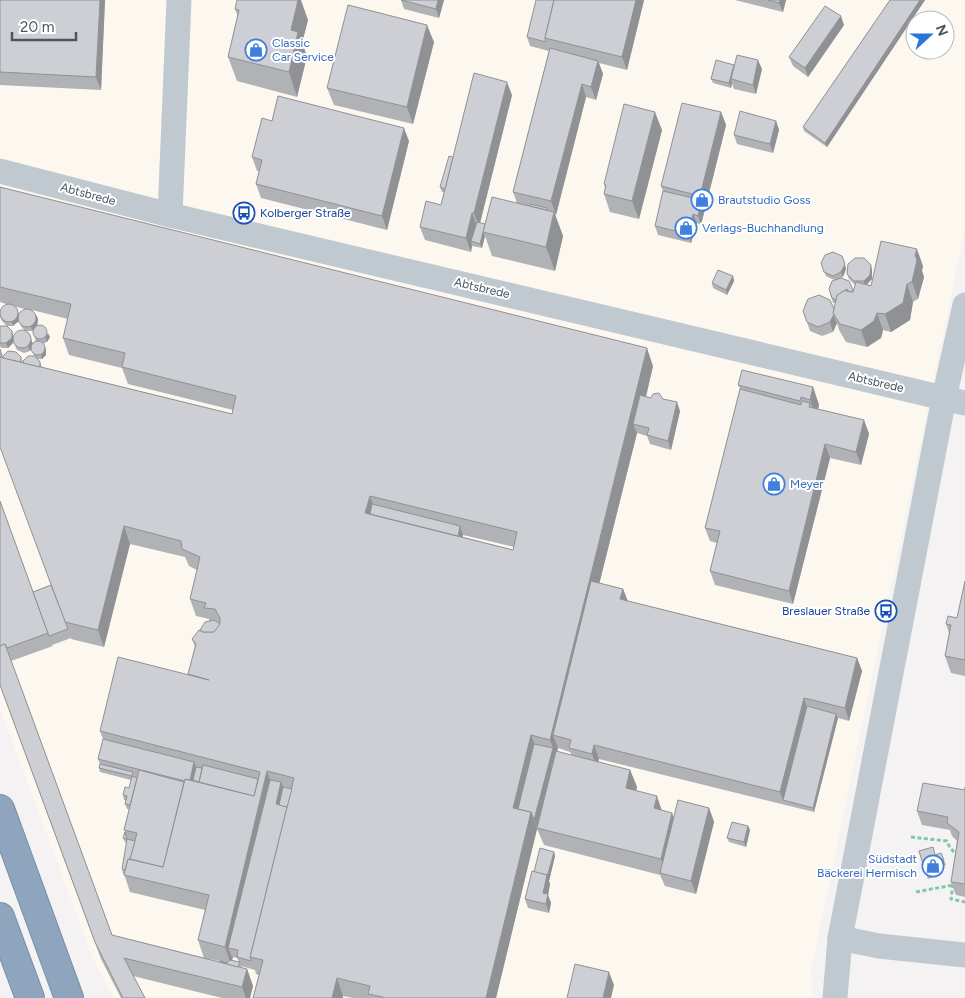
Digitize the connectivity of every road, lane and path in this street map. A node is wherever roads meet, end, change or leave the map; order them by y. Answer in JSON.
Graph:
{"nodes":[{"id":1,"x":179,"y":0,"type":"edge"},
{"id":2,"x":0,"y":171,"type":"edge"},
{"id":3,"x":170,"y":215,"type":"junction"},
{"id":4,"x":965,"y":305,"type":"edge"},
{"id":5,"x":954,"y":400,"type":"edge"},
{"id":6,"x":0,"y":809,"type":"edge"},
{"id":7,"x":911,"y":837,"type":"dead end"},
{"id":8,"x":956,"y":862,"type":"edge"},
{"id":9,"x":954,"y":878,"type":"edge"},
{"id":10,"x":953,"y":885,"type":"junction"},
{"id":11,"x":916,"y":892,"type":"dead end"},
{"id":12,"x":965,"y":902,"type":"edge"},
{"id":13,"x":0,"y":916,"type":"edge"},
{"id":14,"x":840,"y":938,"type":"junction"},
{"id":15,"x":965,"y":955,"type":"edge"},
{"id":16,"x":30,"y":998,"type":"edge"},
{"id":17,"x":69,"y":998,"type":"edge"},
{"id":18,"x":835,"y":998,"type":"edge"}],
"edges":[{"from":1,"to":3,"type":"street"},
{"from":2,"to":3,"type":"street","name":"Abtsbrede"},
{"from":3,"to":5,"type":"street","name":"Abtsbrede"},
{"from":4,"to":5,"type":"street"},
{"from":5,"to":14,"type":"street"},
{"from":6,"to":17,"type":"highway"},
{"from":7,"to":8,"type":"path"},
{"from":9,"to":10,"type":"path"},
{"from":10,"to":11,"type":"path"},
{"from":10,"to":12,"type":"path"},
{"from":13,"to":16,"type":"highway"},
{"from":14,"to":15,"type":"street"},
{"from":14,"to":18,"type":"street"}]}
